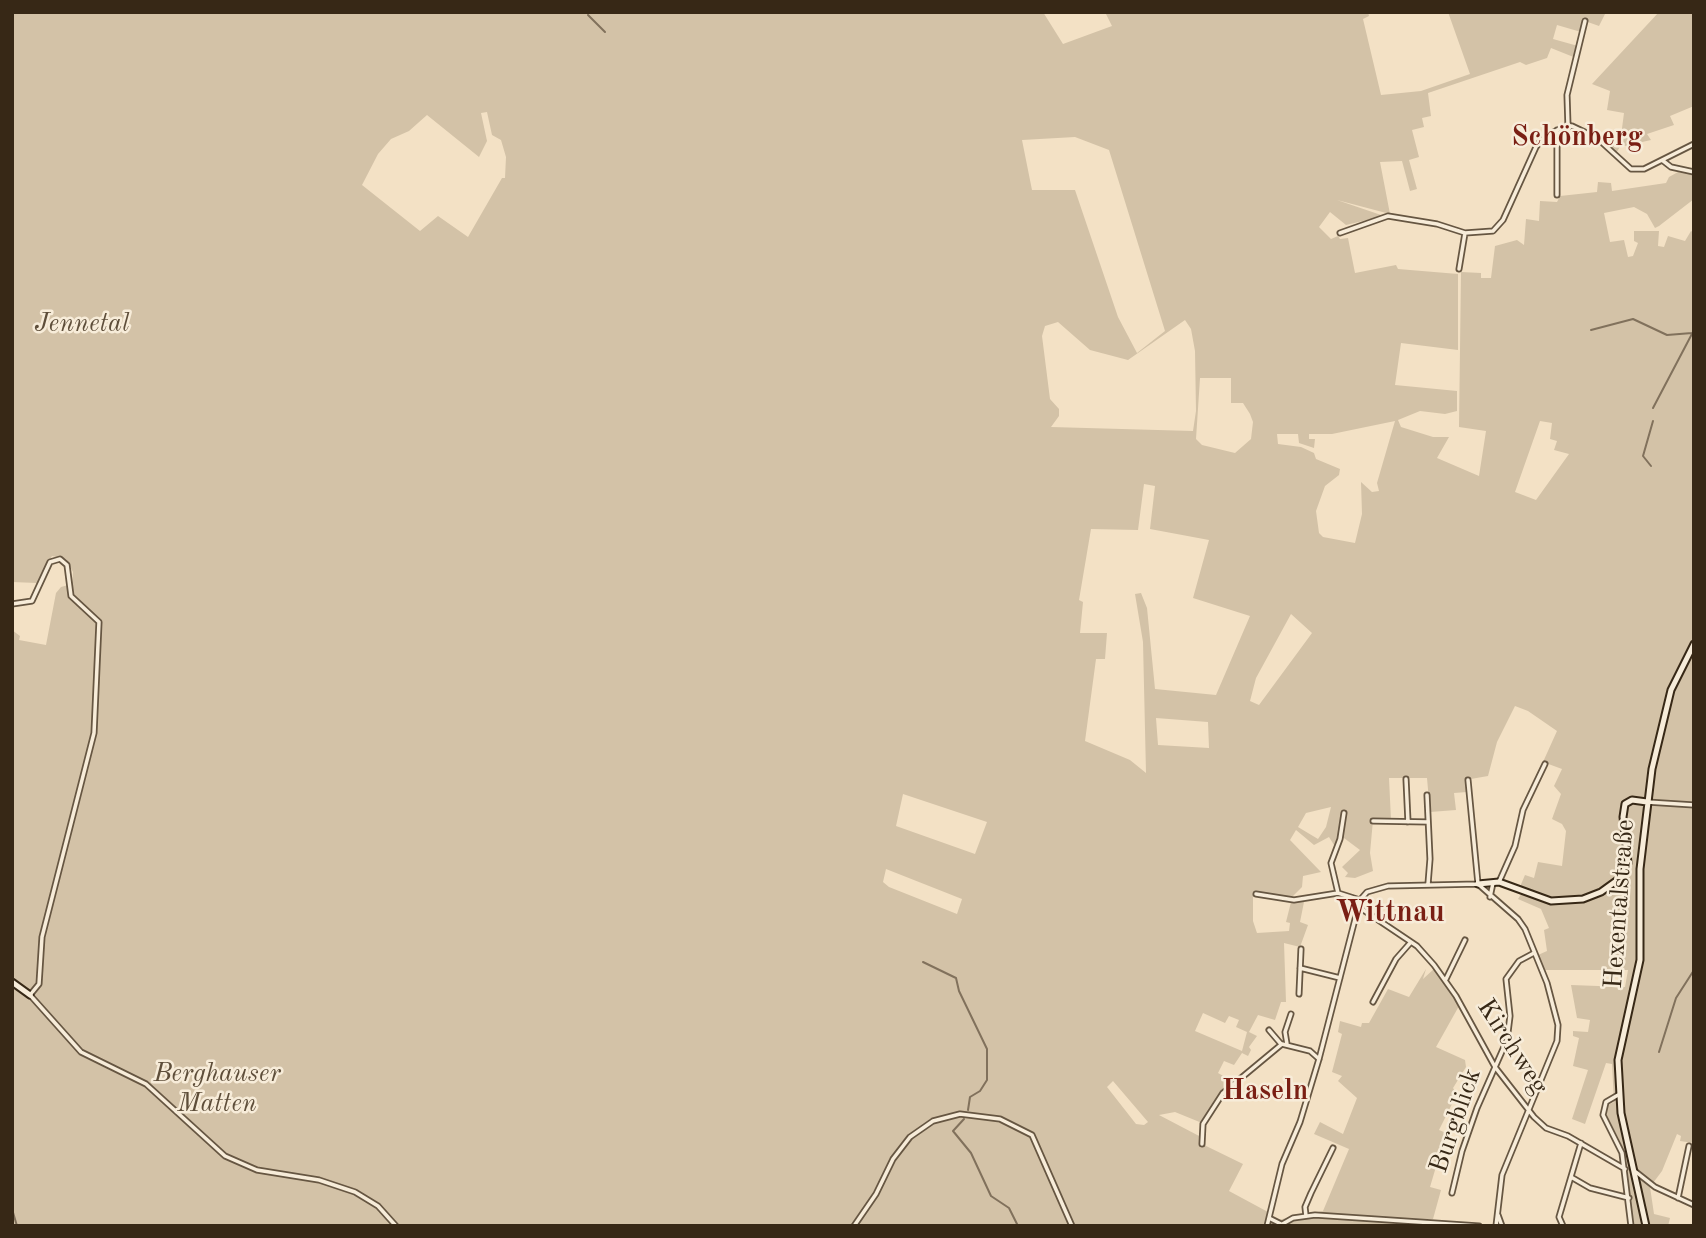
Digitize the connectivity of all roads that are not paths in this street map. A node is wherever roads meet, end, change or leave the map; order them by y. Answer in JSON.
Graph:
{"nodes":[{"id":1,"x":1585,"y":21,"type":"dead end"},
{"id":2,"x":1568,"y":126,"type":"junction"},
{"id":3,"x":1557,"y":130,"type":"junction"},
{"id":4,"x":1694,"y":144,"type":"edge"},
{"id":5,"x":1662,"y":160,"type":"junction"},
{"id":6,"x":1694,"y":172,"type":"edge"},
{"id":7,"x":1557,"y":195,"type":"dead end"},
{"id":8,"x":1340,"y":233,"type":"dead end"},
{"id":9,"x":1465,"y":233,"type":"junction"},
{"id":10,"x":1459,"y":269,"type":"dead end"},
{"id":11,"x":12,"y":604,"type":"edge"},
{"id":12,"x":1694,"y":644,"type":"edge"},
{"id":13,"x":1545,"y":764,"type":"dead end"},
{"id":14,"x":1406,"y":779,"type":"dead end"},
{"id":15,"x":1468,"y":780,"type":"dead end"},
{"id":16,"x":1427,"y":794,"type":"dead end"},
{"id":17,"x":1647,"y":802,"type":"junction"},
{"id":18,"x":1694,"y":804,"type":"edge"},
{"id":19,"x":1344,"y":813,"type":"dead end"},
{"id":20,"x":1373,"y":821,"type":"dead end"},
{"id":21,"x":1408,"y":822,"type":"junction"},
{"id":22,"x":1428,"y":822,"type":"junction"},
{"id":23,"x":1496,"y":882,"type":"junction"},
{"id":24,"x":1428,"y":884,"type":"junction"},
{"id":25,"x":1478,"y":884,"type":"junction"},
{"id":26,"x":1338,"y":893,"type":"junction"},
{"id":27,"x":1256,"y":894,"type":"dead end"},
{"id":28,"x":1490,"y":897,"type":"junction"},
{"id":29,"x":1360,"y":900,"type":"junction"},
{"id":30,"x":1359,"y":907,"type":"junction"},
{"id":31,"x":1465,"y":940,"type":"dead end"},
{"id":32,"x":1410,"y":942,"type":"junction"},
{"id":33,"x":1301,"y":948,"type":"dead end"},
{"id":34,"x":1534,"y":953,"type":"junction"},
{"id":35,"x":1300,"y":968,"type":"junction"},
{"id":36,"x":1340,"y":978,"type":"junction"},
{"id":37,"x":1446,"y":979,"type":"junction"},
{"id":38,"x":12,"y":982,"type":"edge"},
{"id":39,"x":1299,"y":994,"type":"dead end"},
{"id":40,"x":30,"y":995,"type":"junction"},
{"id":41,"x":1373,"y":1002,"type":"dead end"},
{"id":42,"x":1291,"y":1014,"type":"dead end"},
{"id":43,"x":1269,"y":1030,"type":"dead end"},
{"id":44,"x":1284,"y":1044,"type":"junction"},
{"id":45,"x":1320,"y":1059,"type":"junction"},
{"id":46,"x":1495,"y":1067,"type":"junction"},
{"id":47,"x":1618,"y":1095,"type":"junction"},
{"id":48,"x":1529,"y":1110,"type":"junction"},
{"id":49,"x":1581,"y":1143,"type":"junction"},
{"id":50,"x":1202,"y":1144,"type":"dead end"},
{"id":51,"x":1689,"y":1146,"type":"dead end"},
{"id":52,"x":1333,"y":1148,"type":"dead end"},
{"id":53,"x":1625,"y":1169,"type":"junction"},
{"id":54,"x":1634,"y":1171,"type":"junction"},
{"id":55,"x":1570,"y":1177,"type":"junction"},
{"id":56,"x":1452,"y":1193,"type":"dead end"},
{"id":57,"x":1629,"y":1198,"type":"junction"},
{"id":58,"x":1678,"y":1198,"type":"junction"},
{"id":59,"x":1694,"y":1205,"type":"edge"},
{"id":60,"x":1498,"y":1214,"type":"junction"},
{"id":61,"x":1306,"y":1216,"type":"junction"},
{"id":62,"x":1269,"y":1218,"type":"junction"},
{"id":63,"x":1280,"y":1225,"type":"edge"},
{"id":64,"x":396,"y":1226,"type":"edge"},
{"id":65,"x":854,"y":1226,"type":"edge"},
{"id":66,"x":1072,"y":1226,"type":"edge"},
{"id":67,"x":1267,"y":1226,"type":"edge"},
{"id":68,"x":1479,"y":1226,"type":"edge"},
{"id":69,"x":1496,"y":1226,"type":"edge"},
{"id":70,"x":1502,"y":1226,"type":"edge"},
{"id":71,"x":1563,"y":1226,"type":"edge"},
{"id":72,"x":1631,"y":1226,"type":"edge"},
{"id":73,"x":1646,"y":1226,"type":"edge"}],
"edges":[{"from":1,"to":2,"type":"street"},
{"from":2,"to":3,"type":"street"},
{"from":2,"to":5,"type":"street"},
{"from":3,"to":7,"type":"street"},
{"from":3,"to":9,"type":"street"},
{"from":4,"to":5,"type":"street"},
{"from":5,"to":6,"type":"street"},
{"from":8,"to":9,"type":"street"},
{"from":9,"to":10,"type":"street"},
{"from":11,"to":40,"type":"street"},
{"from":12,"to":17,"type":"main road","name":"Hexentalstraße"},
{"from":13,"to":23,"type":"street"},
{"from":14,"to":21,"type":"street"},
{"from":15,"to":25,"type":"street"},
{"from":16,"to":22,"type":"street"},
{"from":17,"to":18,"type":"street"},
{"from":17,"to":23,"type":"main road"},
{"from":17,"to":47,"type":"main road","name":"Hexentalstraße"},
{"from":19,"to":26,"type":"street"},
{"from":20,"to":21,"type":"street"},
{"from":21,"to":22,"type":"street"},
{"from":22,"to":24,"type":"street"},
{"from":23,"to":25,"type":"main road"},
{"from":23,"to":28,"type":"street"},
{"from":24,"to":25,"type":"street"},
{"from":24,"to":29,"type":"street"},
{"from":25,"to":28,"type":"street"},
{"from":26,"to":27,"type":"street"},
{"from":26,"to":29,"type":"street"},
{"from":28,"to":34,"type":"street"},
{"from":29,"to":30,"type":"street"},
{"from":30,"to":32,"type":"street","name":"Kirchweg"},
{"from":30,"to":36,"type":"street"},
{"from":31,"to":37,"type":"street","name":"Kirchweg"},
{"from":32,"to":37,"type":"street","name":"Kirchweg"},
{"from":32,"to":41,"type":"street"},
{"from":33,"to":35,"type":"street"},
{"from":34,"to":46,"type":"street","name":"Burgblick"},
{"from":34,"to":48,"type":"street"},
{"from":35,"to":36,"type":"street"},
{"from":35,"to":39,"type":"street"},
{"from":36,"to":45,"type":"street"},
{"from":37,"to":46,"type":"street","name":"Kirchweg"},
{"from":38,"to":40,"type":"main road"},
{"from":40,"to":64,"type":"street"},
{"from":42,"to":44,"type":"street"},
{"from":43,"to":44,"type":"street"},
{"from":44,"to":45,"type":"street"},
{"from":44,"to":50,"type":"street"},
{"from":45,"to":62,"type":"street"},
{"from":46,"to":48,"type":"street","name":"Kirchweg"},
{"from":46,"to":56,"type":"street","name":"Burgblick"},
{"from":47,"to":53,"type":"street"},
{"from":47,"to":54,"type":"main road","name":"Hexentalstraße"},
{"from":48,"to":49,"type":"street","name":"Kirchweg"},
{"from":48,"to":60,"type":"street"},
{"from":49,"to":53,"type":"street","name":"Kirchweg"},
{"from":49,"to":55,"type":"street"},
{"from":51,"to":58,"type":"street"},
{"from":52,"to":61,"type":"street"},
{"from":53,"to":57,"type":"street"},
{"from":54,"to":58,"type":"street"},
{"from":54,"to":73,"type":"main road","name":"Hexentalstraße"},
{"from":55,"to":57,"type":"street"},
{"from":55,"to":71,"type":"street"},
{"from":57,"to":72,"type":"street"},
{"from":58,"to":59,"type":"street"},
{"from":60,"to":69,"type":"street"},
{"from":60,"to":70,"type":"street"},
{"from":61,"to":63,"type":"street"},
{"from":61,"to":68,"type":"street"},
{"from":62,"to":63,"type":"street"},
{"from":62,"to":67,"type":"street"},
{"from":65,"to":66,"type":"street"}]}
